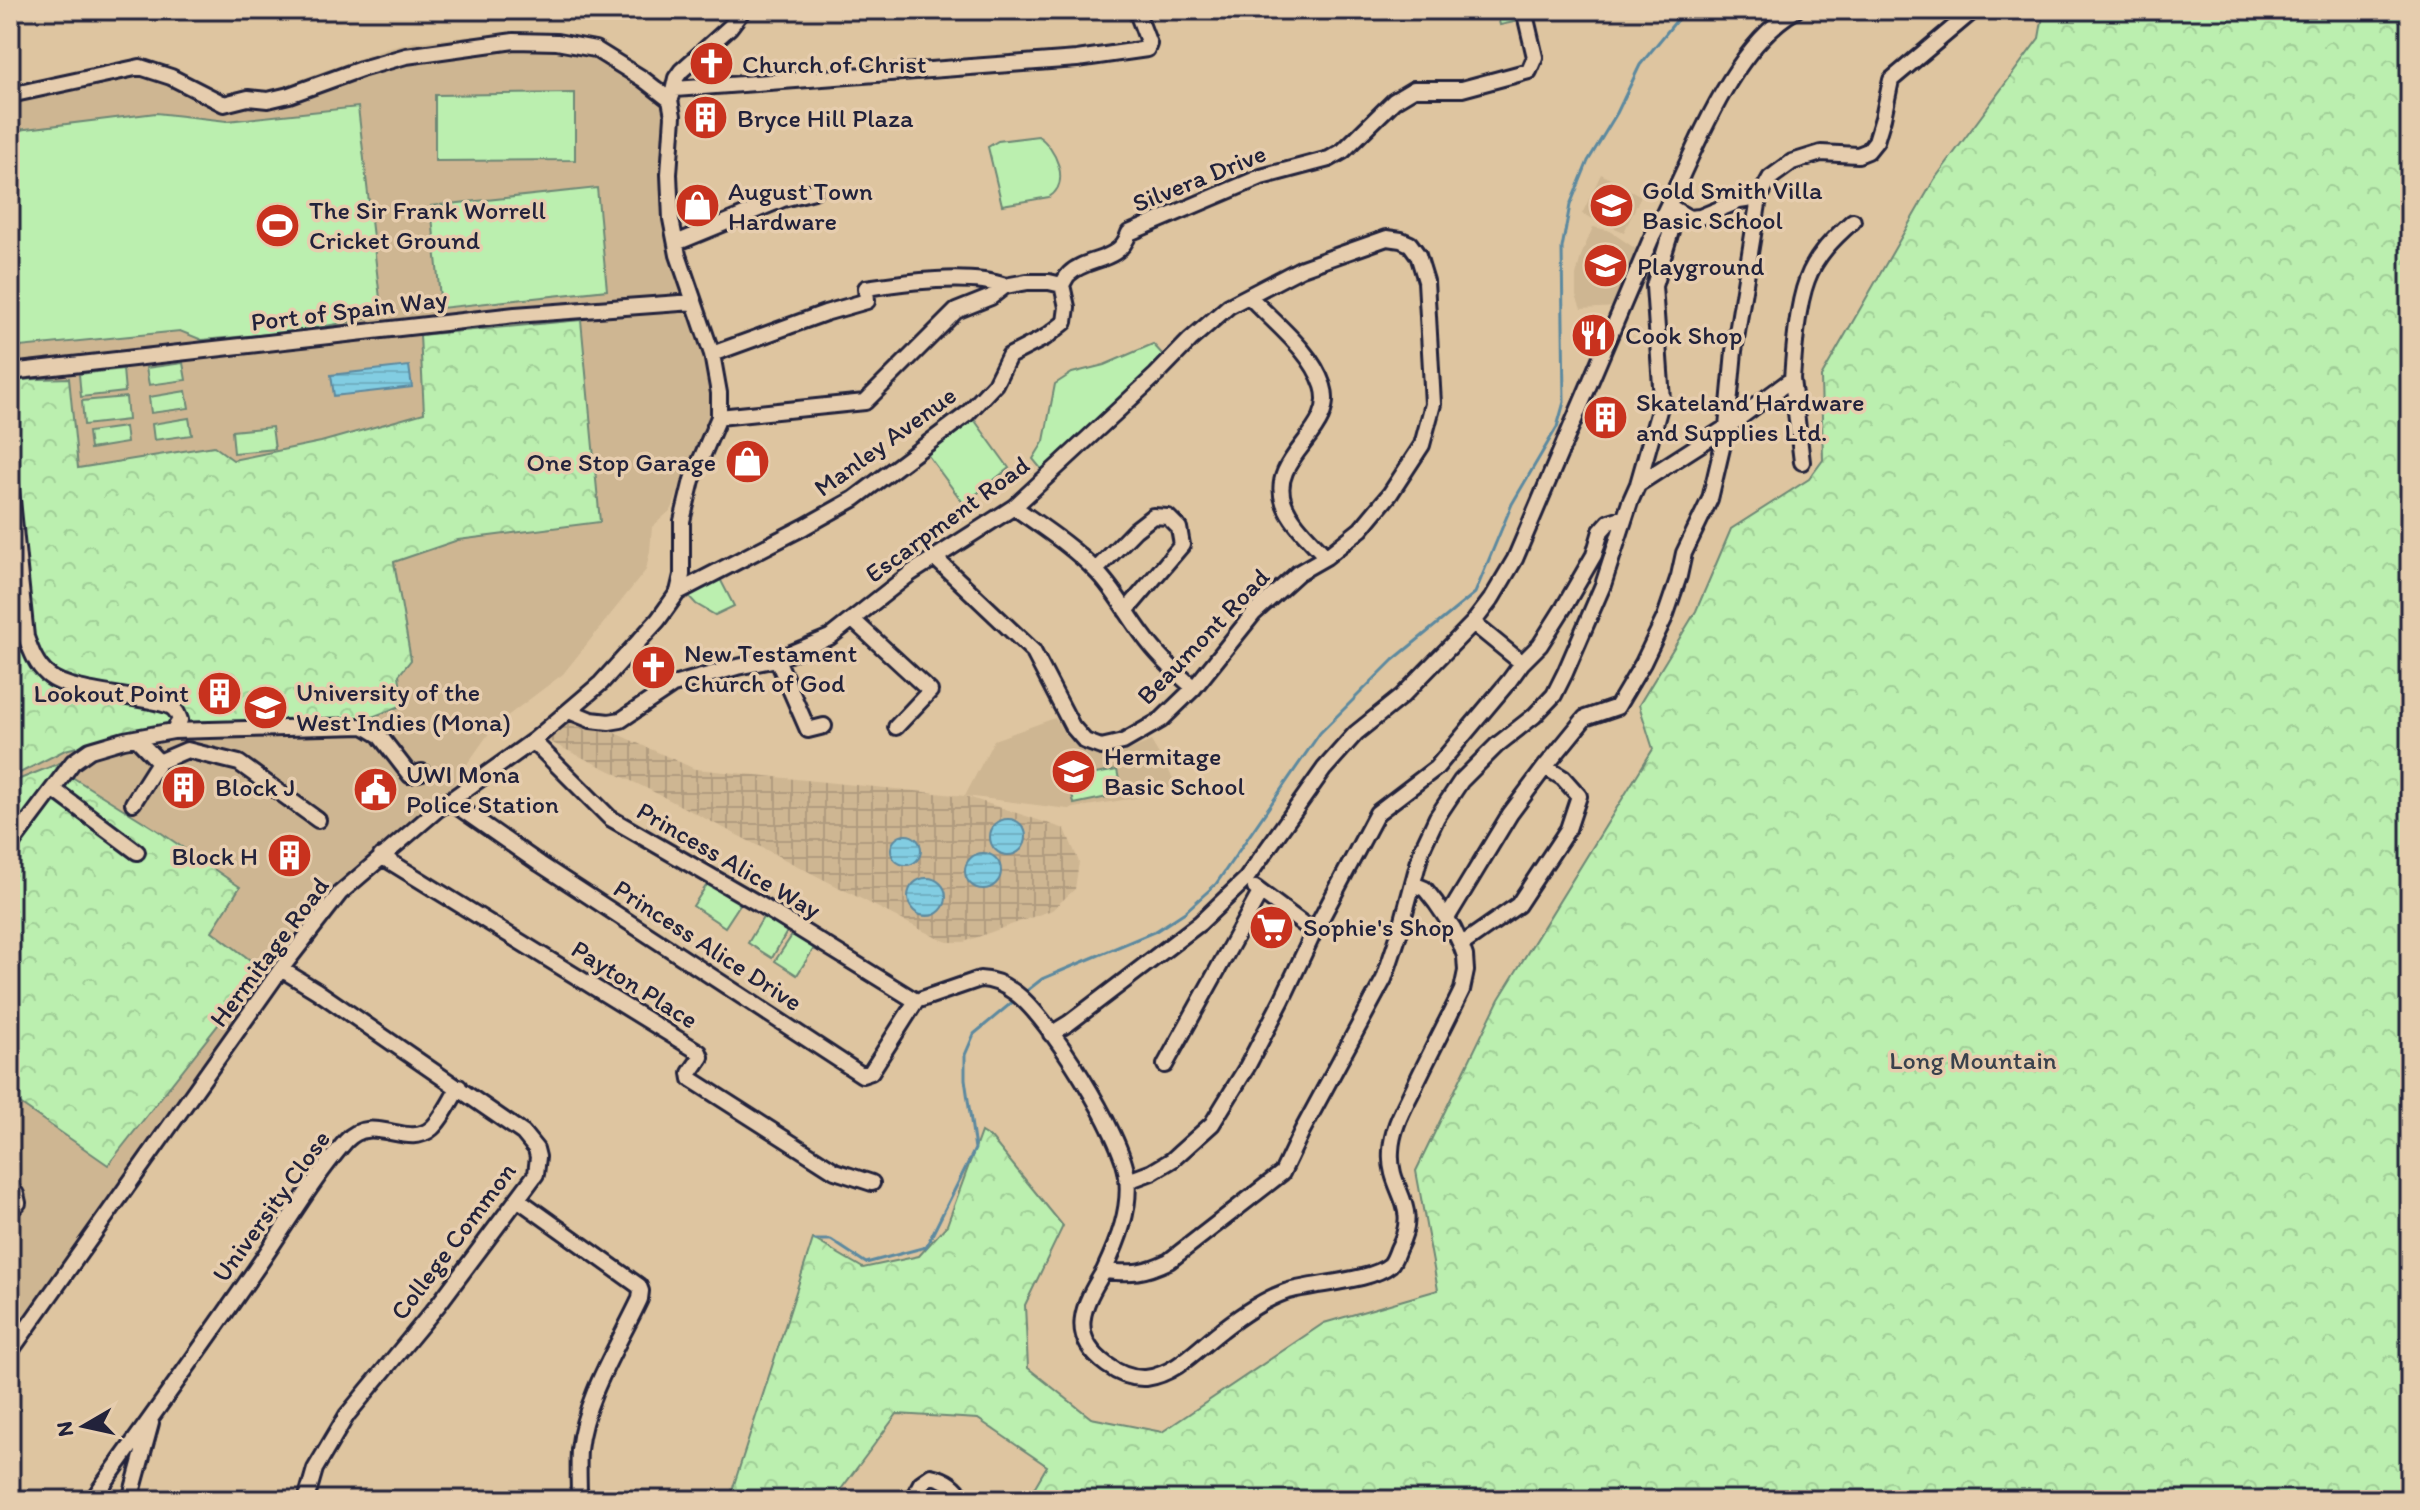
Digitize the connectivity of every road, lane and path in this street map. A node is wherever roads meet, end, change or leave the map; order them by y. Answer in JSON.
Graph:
{"nodes":[{"id":1,"x":743,"y":10,"type":"edge"},
{"id":2,"x":1136,"y":10,"type":"edge"},
{"id":3,"x":1524,"y":10,"type":"edge"},
{"id":4,"x":1796,"y":10,"type":"edge"},
{"id":5,"x":1974,"y":10,"type":"edge"},
{"id":6,"x":672,"y":94,"type":"junction"},
{"id":7,"x":10,"y":95,"type":"edge"},
{"id":8,"x":814,"y":191,"type":"dead end"},
{"id":9,"x":1759,"y":198,"type":"junction"},
{"id":10,"x":1669,"y":206,"type":"junction"},
{"id":11,"x":1853,"y":221,"type":"dead end"},
{"id":12,"x":1401,"y":240,"type":"joint"},
{"id":13,"x":676,"y":243,"type":"junction"},
{"id":14,"x":1062,"y":285,"type":"junction"},
{"id":15,"x":1005,"y":286,"type":"junction"},
{"id":16,"x":1249,"y":296,"type":"junction"},
{"id":17,"x":694,"y":302,"type":"junction"},
{"id":18,"x":712,"y":354,"type":"junction"},
{"id":19,"x":10,"y":372,"type":"edge"},
{"id":20,"x":1792,"y":379,"type":"junction"},
{"id":21,"x":719,"y":417,"type":"junction"},
{"id":22,"x":1727,"y":427,"type":"junction"},
{"id":23,"x":1802,"y":462,"type":"dead end"},
{"id":24,"x":10,"y":480,"type":"edge"},
{"id":25,"x":1638,"y":484,"type":"junction"},
{"id":26,"x":1014,"y":507,"type":"junction"},
{"id":27,"x":1625,"y":517,"type":"junction"},
{"id":28,"x":1326,"y":557,"type":"junction"},
{"id":29,"x":935,"y":558,"type":"junction"},
{"id":30,"x":1096,"y":570,"type":"junction"},
{"id":31,"x":678,"y":592,"type":"junction"},
{"id":32,"x":1126,"y":611,"type":"junction"},
{"id":33,"x":853,"y":620,"type":"junction"},
{"id":34,"x":1473,"y":623,"type":"junction"},
{"id":35,"x":777,"y":659,"type":"junction"},
{"id":36,"x":1522,"y":663,"type":"junction"},
{"id":37,"x":1194,"y":688,"type":"junction"},
{"id":38,"x":569,"y":711,"type":"junction"},
{"id":39,"x":824,"y":726,"type":"dead end"},
{"id":40,"x":896,"y":727,"type":"dead end"},
{"id":41,"x":173,"y":731,"type":"junction"},
{"id":42,"x":136,"y":738,"type":"junction"},
{"id":43,"x":533,"y":741,"type":"junction"},
{"id":44,"x":159,"y":762,"type":"junction"},
{"id":45,"x":1545,"y":767,"type":"junction"},
{"id":46,"x":422,"y":772,"type":"dead end"},
{"id":47,"x":53,"y":789,"type":"junction"},
{"id":48,"x":451,"y":802,"type":"junction"},
{"id":49,"x":133,"y":803,"type":"dead end"},
{"id":50,"x":318,"y":820,"type":"dead end"},
{"id":51,"x":10,"y":846,"type":"edge"},
{"id":52,"x":137,"y":852,"type":"dead end"},
{"id":53,"x":381,"y":856,"type":"junction"},
{"id":54,"x":1246,"y":879,"type":"junction"},
{"id":55,"x":1413,"y":884,"type":"junction"},
{"id":56,"x":1260,"y":893,"type":"junction"},
{"id":57,"x":1447,"y":918,"type":"junction"},
{"id":58,"x":1314,"y":932,"type":"junction"},
{"id":59,"x":1461,"y":945,"type":"junction"},
{"id":60,"x":281,"y":969,"type":"junction"},
{"id":61,"x":916,"y":1001,"type":"junction"},
{"id":62,"x":1051,"y":1034,"type":"junction"},
{"id":63,"x":1165,"y":1065,"type":"dead end"},
{"id":64,"x":459,"y":1087,"type":"junction"},
{"id":65,"x":1128,"y":1181,"type":"junction"},
{"id":66,"x":872,"y":1183,"type":"dead end"},
{"id":67,"x":10,"y":1190,"type":"edge"},
{"id":68,"x":519,"y":1200,"type":"junction"},
{"id":69,"x":10,"y":1207,"type":"edge"},
{"id":70,"x":1104,"y":1271,"type":"junction"},
{"id":71,"x":10,"y":1352,"type":"edge"},
{"id":72,"x":154,"y":1414,"type":"junction"},
{"id":73,"x":92,"y":1500,"type":"edge"},
{"id":74,"x":130,"y":1500,"type":"edge"},
{"id":75,"x":306,"y":1500,"type":"edge"},
{"id":76,"x":579,"y":1500,"type":"edge"},
{"id":77,"x":912,"y":1500,"type":"edge"},
{"id":78,"x":964,"y":1500,"type":"edge"}],
"edges":[{"from":1,"to":6,"type":"street"},
{"from":2,"to":6,"type":"street"},
{"from":3,"to":14,"type":"street","name":"Silvera Drive"},
{"from":4,"to":10,"type":"street"},
{"from":5,"to":9,"type":"street"},
{"from":6,"to":7,"type":"street"},
{"from":6,"to":13,"type":"street"},
{"from":8,"to":13,"type":"street"},
{"from":9,"to":10,"type":"street"},
{"from":9,"to":22,"type":"street"},
{"from":10,"to":25,"type":"street"},
{"from":10,"to":34,"type":"street"},
{"from":11,"to":20,"type":"street"},
{"from":12,"to":16,"type":"street","name":"Escarpment Road"},
{"from":12,"to":28,"type":"street","name":"Beaumont Road"},
{"from":13,"to":17,"type":"street"},
{"from":14,"to":15,"type":"street"},
{"from":14,"to":31,"type":"street","name":"Manley Avenue"},
{"from":15,"to":18,"type":"street"},
{"from":15,"to":21,"type":"street"},
{"from":16,"to":26,"type":"street","name":"Escarpment Road"},
{"from":16,"to":28,"type":"street"},
{"from":17,"to":18,"type":"street"},
{"from":17,"to":19,"type":"street","name":"Port of Spain Way"},
{"from":18,"to":21,"type":"street"},
{"from":20,"to":22,"type":"street"},
{"from":20,"to":23,"type":"street"},
{"from":21,"to":31,"type":"street"},
{"from":22,"to":25,"type":"street"},
{"from":22,"to":45,"type":"street"},
{"from":24,"to":41,"type":"street"},
{"from":25,"to":27,"type":"street"},
{"from":26,"to":29,"type":"street","name":"Escarpment Road"},
{"from":26,"to":30,"type":"street"},
{"from":27,"to":36,"type":"street"},
{"from":27,"to":55,"type":"street"},
{"from":28,"to":37,"type":"street","name":"Beaumont Road"},
{"from":29,"to":33,"type":"street","name":"Escarpment Road"},
{"from":29,"to":37,"type":"street","name":"Beaumont Road"},
{"from":30,"to":32,"type":"street"},
{"from":30,"to":32,"type":"street"},
{"from":31,"to":38,"type":"street","name":"Hermitage Road"},
{"from":32,"to":37,"type":"street"},
{"from":33,"to":35,"type":"street","name":"Escarpment Road"},
{"from":33,"to":40,"type":"street"},
{"from":34,"to":36,"type":"street"},
{"from":34,"to":54,"type":"street"},
{"from":35,"to":38,"type":"street","name":"Escarpment Road"},
{"from":35,"to":39,"type":"street"},
{"from":36,"to":58,"type":"street"},
{"from":38,"to":43,"type":"street","name":"Hermitage Road"},
{"from":41,"to":42,"type":"street"},
{"from":41,"to":46,"type":"street"},
{"from":42,"to":44,"type":"street"},
{"from":42,"to":47,"type":"street"},
{"from":43,"to":48,"type":"street","name":"Hermitage Road"},
{"from":43,"to":61,"type":"street","name":"Princess Alice Way"},
{"from":44,"to":49,"type":"street"},
{"from":44,"to":50,"type":"street"},
{"from":45,"to":57,"type":"street"},
{"from":45,"to":59,"type":"street"},
{"from":47,"to":51,"type":"street"},
{"from":47,"to":52,"type":"street"},
{"from":48,"to":53,"type":"street","name":"Hermitage Road"},
{"from":48,"to":61,"type":"street","name":"Princess Alice Drive"},
{"from":53,"to":60,"type":"street","name":"Hermitage Road"},
{"from":53,"to":66,"type":"street","name":"Payton Place"},
{"from":54,"to":56,"type":"street"},
{"from":54,"to":62,"type":"street"},
{"from":55,"to":57,"type":"street"},
{"from":55,"to":70,"type":"street"},
{"from":56,"to":58,"type":"street"},
{"from":56,"to":63,"type":"street"},
{"from":57,"to":59,"type":"street"},
{"from":58,"to":65,"type":"street"},
{"from":59,"to":70,"type":"street"},
{"from":60,"to":64,"type":"street","name":"College Common"},
{"from":60,"to":71,"type":"street","name":"Hermitage Road"},
{"from":61,"to":62,"type":"street"},
{"from":62,"to":65,"type":"street"},
{"from":64,"to":68,"type":"street","name":"College Common"},
{"from":64,"to":72,"type":"street","name":"University Close"},
{"from":65,"to":70,"type":"street"},
{"from":67,"to":69,"type":"street"},
{"from":68,"to":75,"type":"street","name":"College Common"},
{"from":68,"to":76,"type":"street"},
{"from":72,"to":73,"type":"street","name":"University Close"},
{"from":72,"to":74,"type":"street","name":"University Close"},
{"from":77,"to":78,"type":"street"}]}
